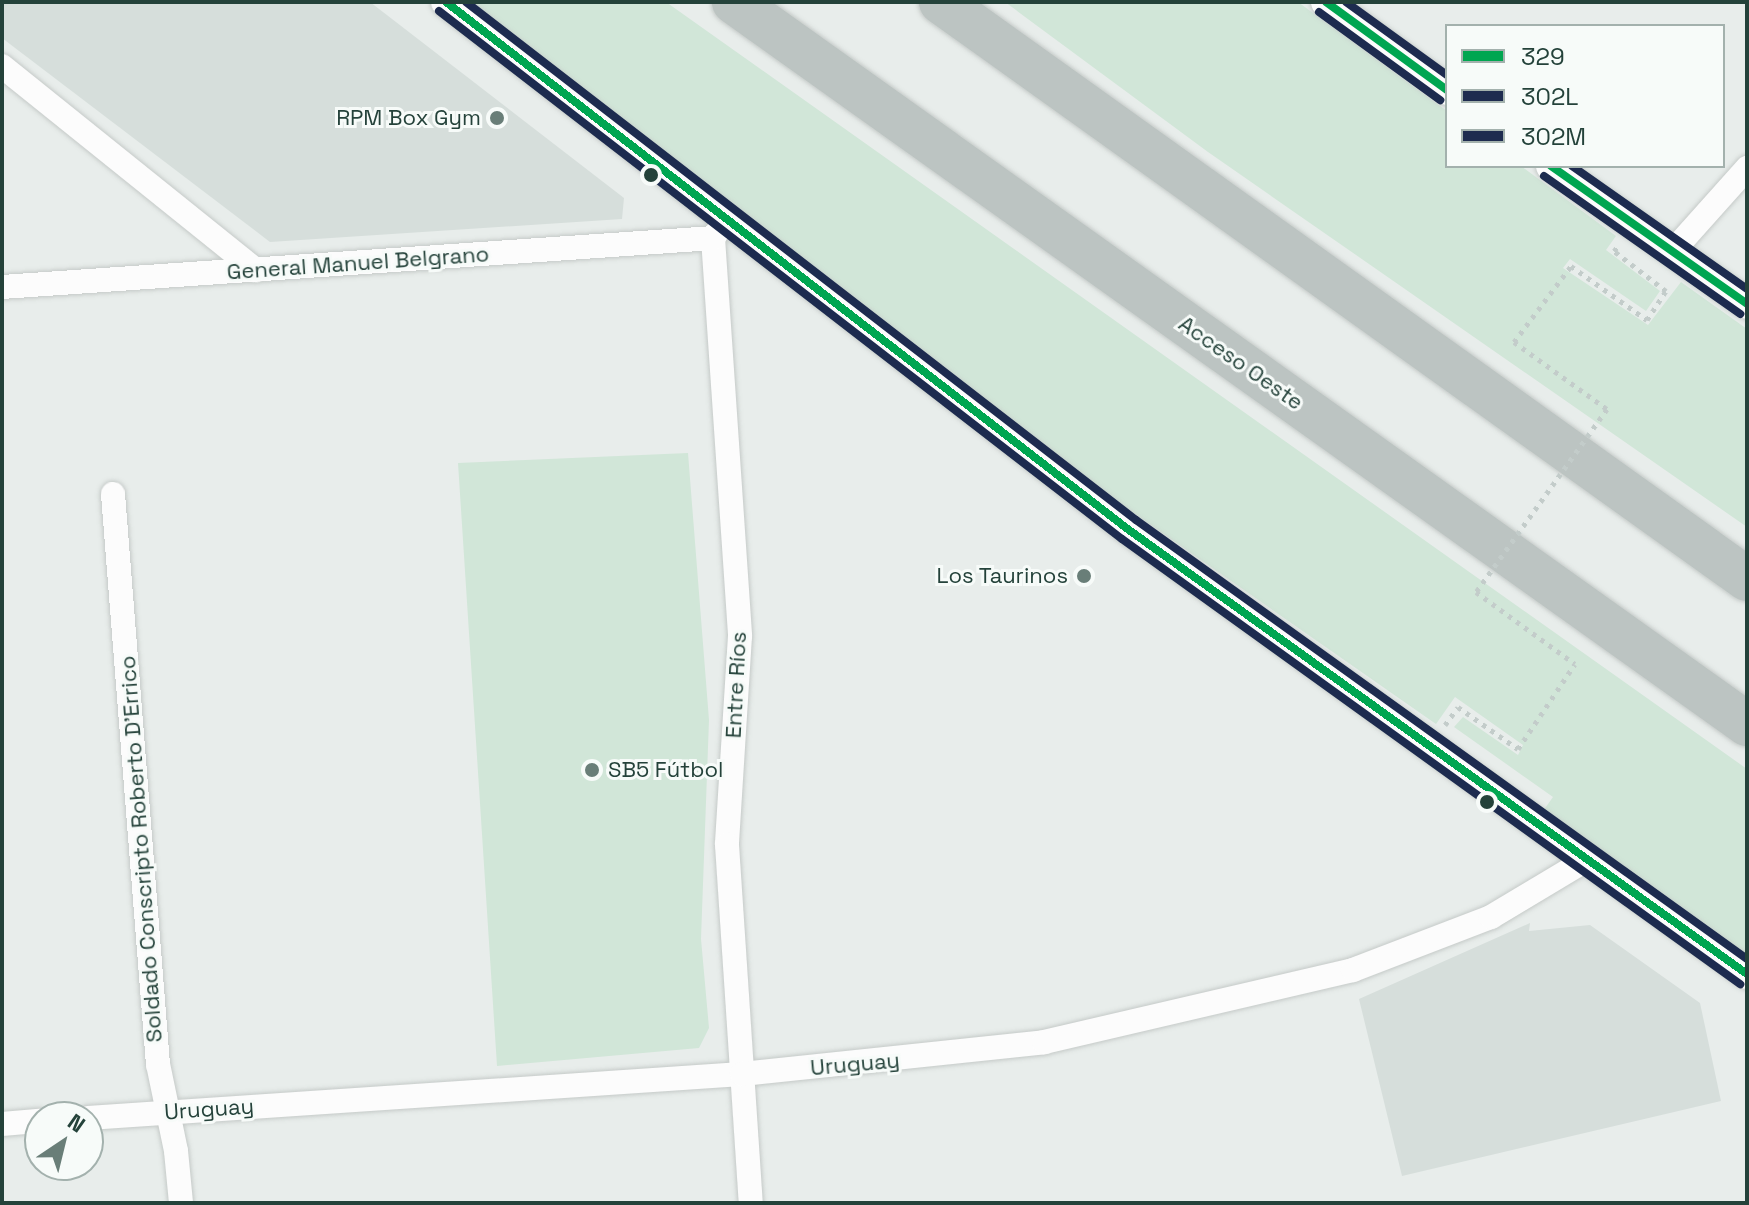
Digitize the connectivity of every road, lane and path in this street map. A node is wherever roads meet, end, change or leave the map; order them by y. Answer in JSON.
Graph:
{"nodes":[{"id":1,"x":446,"y":2,"type":"edge"},
{"id":2,"x":734,"y":2,"type":"edge"},
{"id":3,"x":941,"y":2,"type":"edge"},
{"id":4,"x":1326,"y":2,"type":"edge"},
{"id":5,"x":2,"y":66,"type":"edge"},
{"id":6,"x":1445,"y":89,"type":"edge"},
{"id":7,"x":1554,"y":168,"type":"edge"},
{"id":8,"x":1747,"y":168,"type":"edge"},
{"id":9,"x":1633,"y":226,"type":"junction"},
{"id":10,"x":720,"y":229,"type":"junction"},
{"id":11,"x":1672,"y":252,"type":"junction"},
{"id":12,"x":256,"y":270,"type":"junction"},
{"id":13,"x":2,"y":287,"type":"edge"},
{"id":14,"x":1747,"y":304,"type":"edge"},
{"id":15,"x":113,"y":494,"type":"dead end"},
{"id":16,"x":1747,"y":579,"type":"edge"},
{"id":17,"x":1747,"y":724,"type":"edge"},
{"id":18,"x":1457,"y":734,"type":"dead end"},
{"id":19,"x":1588,"y":859,"type":"junction"},
{"id":20,"x":1747,"y":974,"type":"edge"},
{"id":21,"x":742,"y":1074,"type":"junction"},
{"id":22,"x":169,"y":1112,"type":"junction"},
{"id":23,"x":104,"y":1117,"type":"edge"},
{"id":24,"x":24,"y":1122,"type":"edge"},
{"id":25,"x":2,"y":1124,"type":"edge"},
{"id":26,"x":181,"y":1203,"type":"edge"},
{"id":27,"x":751,"y":1203,"type":"edge"}],
"edges":[{"from":1,"to":10,"type":"street"},
{"from":2,"to":17,"type":"highway","name":"Acceso Oeste"},
{"from":3,"to":16,"type":"highway"},
{"from":4,"to":6,"type":"street"},
{"from":5,"to":12,"type":"street"},
{"from":7,"to":9,"type":"street"},
{"from":8,"to":11,"type":"street"},
{"from":9,"to":11,"type":"street"},
{"from":9,"to":18,"type":"path","bridge":true},
{"from":10,"to":12,"type":"street","name":"General Manuel Belgrano"},
{"from":10,"to":19,"type":"street"},
{"from":10,"to":21,"type":"street","name":"Entre Ríos"},
{"from":11,"to":14,"type":"street"},
{"from":12,"to":13,"type":"street","name":"General Manuel Belgrano"},
{"from":15,"to":22,"type":"street","name":"Soldado Conscripto Roberto D'Errico"},
{"from":19,"to":20,"type":"street"},
{"from":19,"to":21,"type":"street","name":"Uruguay"},
{"from":21,"to":22,"type":"street","name":"Uruguay"},
{"from":21,"to":27,"type":"street","name":"Entre Ríos"},
{"from":22,"to":23,"type":"street","name":"Uruguay"},
{"from":22,"to":26,"type":"street","name":"Soldado Conscripto Roberto D'Errico"},
{"from":24,"to":25,"type":"street"}]}
